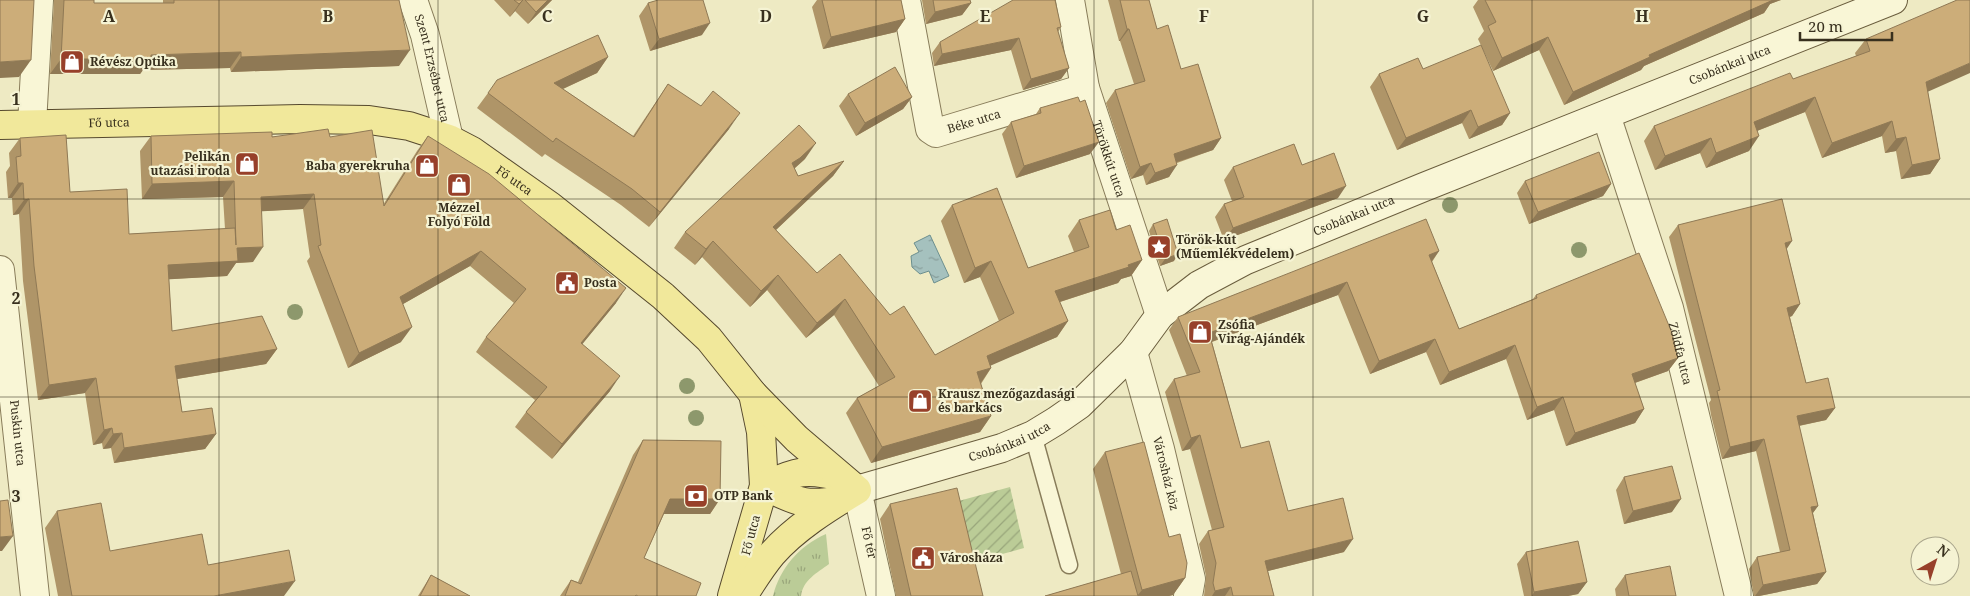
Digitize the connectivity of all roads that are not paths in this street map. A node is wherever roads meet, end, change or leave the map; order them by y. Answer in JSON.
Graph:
{"nodes":[{"id":1,"x":38,"y":0,"type":"edge"},
{"id":2,"x":413,"y":0,"type":"edge"},
{"id":3,"x":906,"y":0,"type":"edge"},
{"id":4,"x":1070,"y":0,"type":"edge"},
{"id":5,"x":1893,"y":0,"type":"edge"},
{"id":6,"x":1085,"y":88,"type":"junction"},
{"id":7,"x":1606,"y":116,"type":"junction"},
{"id":8,"x":32,"y":124,"type":"junction"},
{"id":9,"x":0,"y":126,"type":"edge"},
{"id":10,"x":449,"y":139,"type":"junction"},
{"id":11,"x":0,"y":270,"type":"edge"},
{"id":12,"x":1160,"y":315,"type":"junction"},
{"id":13,"x":1133,"y":352,"type":"junction"},
{"id":14,"x":753,"y":394,"type":"junction"},
{"id":15,"x":1033,"y":435,"type":"junction"},
{"id":16,"x":764,"y":486,"type":"junction"},
{"id":17,"x":846,"y":489,"type":"junction"},
{"id":18,"x":1069,"y":565,"type":"dead end"},
{"id":19,"x":35,"y":596,"type":"edge"},
{"id":20,"x":732,"y":596,"type":"edge"},
{"id":21,"x":743,"y":596,"type":"edge"},
{"id":22,"x":881,"y":596,"type":"edge"},
{"id":23,"x":1188,"y":596,"type":"edge"},
{"id":24,"x":1738,"y":596,"type":"edge"}],
"edges":[{"from":1,"to":8,"type":"street"},
{"from":2,"to":10,"type":"street","name":"Szent Erzsébet utca"},
{"from":3,"to":6,"type":"street","name":"Béke utca"},
{"from":4,"to":6,"type":"street","name":"Törökkút utca"},
{"from":5,"to":7,"type":"street","name":"Csobánkai utca"},
{"from":6,"to":12,"type":"street","name":"Törökkút utca"},
{"from":7,"to":12,"type":"street","name":"Csobánkai utca"},
{"from":7,"to":24,"type":"street","name":"Zöldfa utca"},
{"from":8,"to":9,"type":"main road","name":"Fő utca"},
{"from":8,"to":10,"type":"main road","name":"Fő utca"},
{"from":10,"to":14,"type":"main road","name":"Fő utca"},
{"from":11,"to":19,"type":"street","name":"Puskin utca"},
{"from":12,"to":13,"type":"street","name":"Csobánkai utca"},
{"from":13,"to":15,"type":"street","name":"Csobánkai utca"},
{"from":13,"to":23,"type":"street","name":"Városház köz"},
{"from":14,"to":16,"type":"main road","name":"Fő utca"},
{"from":14,"to":17,"type":"main road"},
{"from":15,"to":17,"type":"street","name":"Csobánkai utca"},
{"from":15,"to":18,"type":"lane"},
{"from":16,"to":17,"type":"main road"},
{"from":16,"to":20,"type":"main road","name":"Fő utca"},
{"from":17,"to":21,"type":"main road"},
{"from":17,"to":22,"type":"street","name":"Fő tér"}]}
